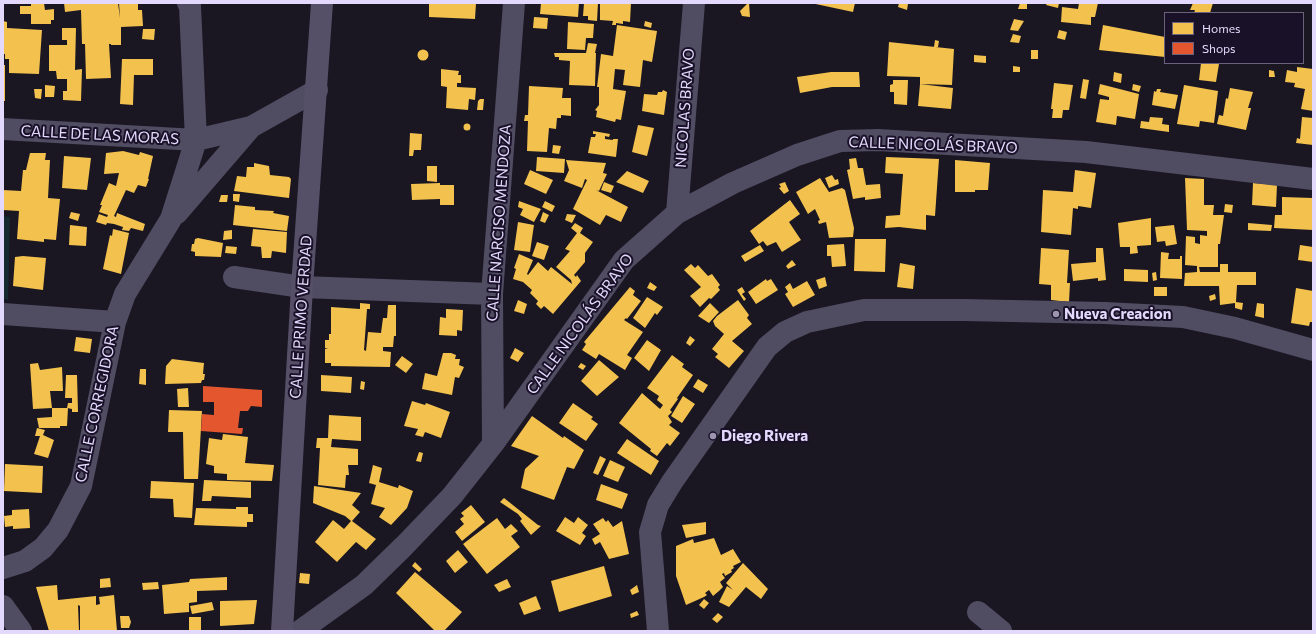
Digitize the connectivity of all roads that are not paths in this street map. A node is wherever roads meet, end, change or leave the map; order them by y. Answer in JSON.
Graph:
{"nodes":[{"id":1,"x":188,"y":3,"type":"edge"},
{"id":2,"x":322,"y":3,"type":"edge"},
{"id":3,"x":514,"y":3,"type":"edge"},
{"id":4,"x":694,"y":3,"type":"edge"},
{"id":5,"x":317,"y":90,"type":"junction"},
{"id":6,"x":252,"y":128,"type":"junction"},
{"id":7,"x":3,"y":129,"type":"edge"},
{"id":8,"x":196,"y":140,"type":"junction"},
{"id":9,"x":1313,"y":179,"type":"edge"},
{"id":10,"x":677,"y":213,"type":"junction"},
{"id":11,"x":171,"y":219,"type":"junction"},
{"id":12,"x":234,"y":277,"type":"dead end"},
{"id":13,"x":302,"y":287,"type":"junction"},
{"id":14,"x":492,"y":294,"type":"junction"},
{"id":15,"x":3,"y":314,"type":"edge"},
{"id":16,"x":114,"y":322,"type":"junction"},
{"id":17,"x":1313,"y":350,"type":"edge"},
{"id":18,"x":493,"y":444,"type":"junction"},
{"id":19,"x":3,"y":568,"type":"edge"},
{"id":20,"x":3,"y":606,"type":"edge"},
{"id":21,"x":978,"y":612,"type":"dead end"},
{"id":22,"x":21,"y":631,"type":"edge"},
{"id":23,"x":282,"y":631,"type":"edge"},
{"id":24,"x":300,"y":631,"type":"edge"},
{"id":25,"x":658,"y":631,"type":"edge"},
{"id":26,"x":1001,"y":631,"type":"edge"}],
"edges":[{"from":1,"to":8,"type":"street"},
{"from":2,"to":5,"type":"street","name":"CALLE PRIMO VERDAD"},
{"from":3,"to":14,"type":"street","name":"CALLE NARCISO MENDOZA"},
{"from":4,"to":10,"type":"street","name":"NICOLAS BRAVO"},
{"from":5,"to":6,"type":"street","name":"CALLE CORREGIDORA"},
{"from":5,"to":13,"type":"street","name":"CALLE PRIMO VERDAD"},
{"from":6,"to":8,"type":"street","name":"CALLE CORREGIDORA"},
{"from":6,"to":11,"type":"street","name":"CALLE CORREGIDORA"},
{"from":7,"to":8,"type":"street","name":"CALLE DE LAS MORAS"},
{"from":8,"to":11,"type":"street","name":"CALLE CORREGIDORA"},
{"from":9,"to":10,"type":"street","name":"CALLE NICOLÁS BRAVO"},
{"from":10,"to":18,"type":"street","name":"CALLE NICOLÁS BRAVO"},
{"from":11,"to":16,"type":"street","name":"CALLE CORREGIDORA"},
{"from":12,"to":13,"type":"street"},
{"from":13,"to":14,"type":"street"},
{"from":13,"to":23,"type":"street","name":"CALLE PRIMO VERDAD"},
{"from":14,"to":18,"type":"street","name":"CALLE NARCISO MENDOZA"},
{"from":15,"to":16,"type":"street"},
{"from":16,"to":19,"type":"street","name":"CALLE CORREGIDORA"},
{"from":17,"to":25,"type":"street"},
{"from":18,"to":24,"type":"street","name":"CALLE NICOLÁS BRAVO"},
{"from":20,"to":22,"type":"street"},
{"from":21,"to":26,"type":"street"}]}
